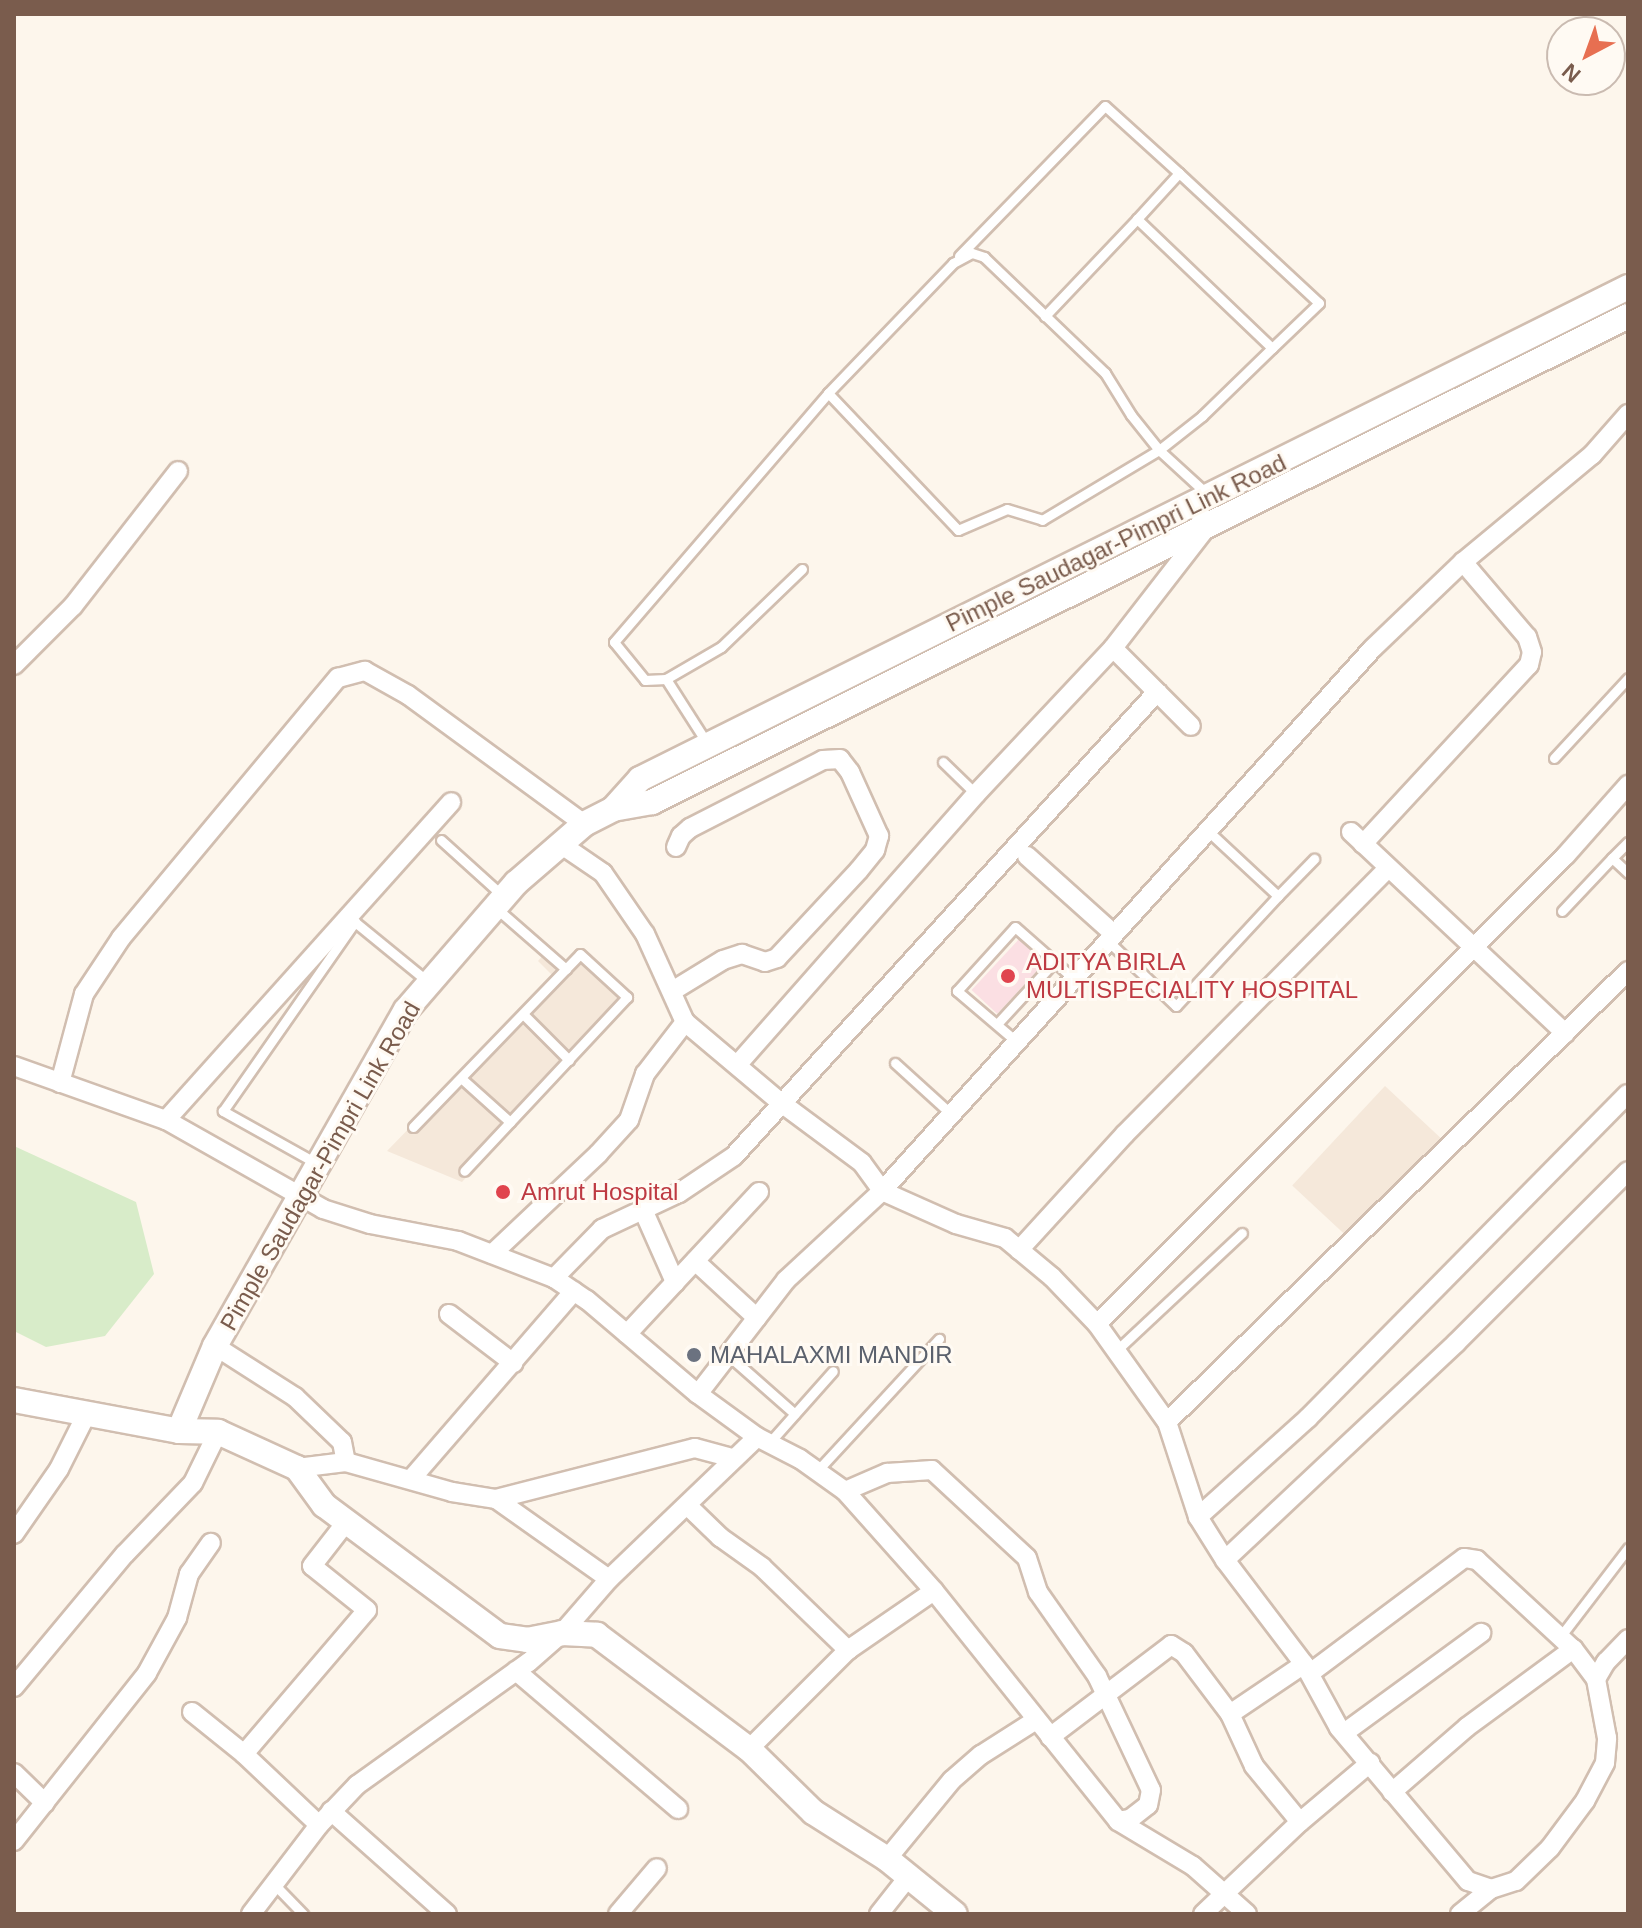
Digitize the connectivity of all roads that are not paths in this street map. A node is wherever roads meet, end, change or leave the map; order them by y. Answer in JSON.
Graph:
{"nodes":[{"id":1,"x":1179,"y":173,"type":"junction"},
{"id":2,"x":1137,"y":219,"type":"junction"},
{"id":3,"x":953,"y":263,"type":"junction"},
{"id":4,"x":1628,"y":287,"type":"edge"},
{"id":5,"x":1045,"y":316,"type":"junction"},
{"id":6,"x":1628,"y":316,"type":"edge"},
{"id":7,"x":1272,"y":348,"type":"junction"},
{"id":8,"x":828,"y":393,"type":"junction"},
{"id":9,"x":1628,"y":414,"type":"edge"},
{"id":10,"x":1159,"y":450,"type":"junction"},
{"id":11,"x":178,"y":471,"type":"dead end"},
{"id":12,"x":1202,"y":500,"type":"junction"},
{"id":13,"x":1207,"y":527,"type":"junction"},
{"id":14,"x":1463,"y":562,"type":"junction"},
{"id":15,"x":802,"y":569,"type":"dead end"},
{"id":16,"x":1113,"y":648,"type":"junction"},
{"id":17,"x":14,"y":665,"type":"edge"},
{"id":18,"x":1628,"y":678,"type":"edge"},
{"id":19,"x":666,"y":679,"type":"junction"},
{"id":20,"x":1157,"y":692,"type":"junction"},
{"id":21,"x":1191,"y":726,"type":"dead end"},
{"id":22,"x":708,"y":745,"type":"junction"},
{"id":23,"x":1554,"y":758,"type":"dead end"},
{"id":24,"x":943,"y":762,"type":"dead end"},
{"id":25,"x":1628,"y":785,"type":"edge"},
{"id":26,"x":976,"y":794,"type":"junction"},
{"id":27,"x":451,"y":802,"type":"dead end"},
{"id":28,"x":613,"y":809,"type":"junction"},
{"id":29,"x":584,"y":824,"type":"junction"},
{"id":30,"x":1208,"y":831,"type":"junction"},
{"id":31,"x":441,"y":840,"type":"dead end"},
{"id":32,"x":1628,"y":842,"type":"edge"},
{"id":33,"x":559,"y":843,"type":"junction"},
{"id":34,"x":676,"y":847,"type":"dead end"},
{"id":35,"x":1027,"y":856,"type":"dead end"},
{"id":36,"x":1612,"y":858,"type":"junction"},
{"id":37,"x":1314,"y":859,"type":"dead end"},
{"id":38,"x":1388,"y":868,"type":"junction"},
{"id":39,"x":1628,"y":873,"type":"edge"},
{"id":40,"x":1278,"y":896,"type":"junction"},
{"id":41,"x":499,"y":902,"type":"junction"},
{"id":42,"x":1562,"y":911,"type":"dead end"},
{"id":43,"x":1111,"y":938,"type":"junction"},
{"id":44,"x":1472,"y":949,"type":"junction"},
{"id":45,"x":1055,"y":961,"type":"junction"},
{"id":46,"x":566,"y":969,"type":"junction"},
{"id":47,"x":1628,"y":971,"type":"edge"},
{"id":48,"x":1074,"y":979,"type":"junction"},
{"id":49,"x":428,"y":982,"type":"junction"},
{"id":50,"x":674,"y":990,"type":"junction"},
{"id":51,"x":523,"y":1014,"type":"junction"},
{"id":52,"x":685,"y":1022,"type":"junction"},
{"id":53,"x":997,"y":1024,"type":"junction"},
{"id":54,"x":1565,"y":1033,"type":"junction"},
{"id":55,"x":1017,"y":1042,"type":"junction"},
{"id":56,"x":569,"y":1060,"type":"junction"},
{"id":57,"x":895,"y":1063,"type":"dead end"},
{"id":58,"x":738,"y":1064,"type":"junction"},
{"id":59,"x":14,"y":1066,"type":"edge"},
{"id":60,"x":461,"y":1078,"type":"junction"},
{"id":61,"x":60,"y":1083,"type":"junction"},
{"id":62,"x":1628,"y":1094,"type":"edge"},
{"id":63,"x":780,"y":1102,"type":"junction"},
{"id":64,"x":951,"y":1114,"type":"junction"},
{"id":65,"x":166,"y":1120,"type":"junction"},
{"id":66,"x":510,"y":1122,"type":"junction"},
{"id":67,"x":413,"y":1127,"type":"dead end"},
{"id":68,"x":319,"y":1164,"type":"junction"},
{"id":69,"x":464,"y":1171,"type":"dead end"},
{"id":70,"x":1628,"y":1171,"type":"edge"},
{"id":71,"x":882,"y":1191,"type":"junction"},
{"id":72,"x":759,"y":1192,"type":"dead end"},
{"id":73,"x":301,"y":1197,"type":"junction"},
{"id":74,"x":644,"y":1212,"type":"junction"},
{"id":75,"x":1242,"y":1233,"type":"dead end"},
{"id":76,"x":1019,"y":1250,"type":"junction"},
{"id":77,"x":492,"y":1254,"type":"junction"},
{"id":78,"x":695,"y":1261,"type":"junction"},
{"id":79,"x":554,"y":1278,"type":"junction"},
{"id":80,"x":675,"y":1282,"type":"junction"},
{"id":81,"x":574,"y":1291,"type":"junction"},
{"id":82,"x":449,"y":1314,"type":"dead end"},
{"id":83,"x":757,"y":1318,"type":"junction"},
{"id":84,"x":1097,"y":1324,"type":"junction"},
{"id":85,"x":627,"y":1334,"type":"junction"},
{"id":86,"x":939,"y":1339,"type":"dead end"},
{"id":87,"x":215,"y":1346,"type":"junction"},
{"id":88,"x":1117,"y":1350,"type":"junction"},
{"id":89,"x":728,"y":1355,"type":"junction"},
{"id":90,"x":513,"y":1363,"type":"junction"},
{"id":91,"x":833,"y":1371,"type":"dead end"},
{"id":92,"x":698,"y":1394,"type":"junction"},
{"id":93,"x":14,"y":1400,"type":"edge"},
{"id":94,"x":795,"y":1414,"type":"junction"},
{"id":95,"x":86,"y":1415,"type":"junction"},
{"id":96,"x":1167,"y":1422,"type":"junction"},
{"id":97,"x":179,"y":1431,"type":"junction"},
{"id":98,"x":218,"y":1432,"type":"junction"},
{"id":99,"x":763,"y":1440,"type":"junction"},
{"id":100,"x":733,"y":1458,"type":"junction"},
{"id":101,"x":346,"y":1462,"type":"junction"},
{"id":102,"x":297,"y":1468,"type":"junction"},
{"id":103,"x":817,"y":1471,"type":"junction"},
{"id":104,"x":412,"y":1478,"type":"junction"},
{"id":105,"x":845,"y":1491,"type":"junction"},
{"id":106,"x":496,"y":1499,"type":"junction"},
{"id":107,"x":688,"y":1506,"type":"junction"},
{"id":108,"x":1198,"y":1517,"type":"junction"},
{"id":109,"x":347,"y":1521,"type":"junction"},
{"id":110,"x":14,"y":1534,"type":"edge"},
{"id":111,"x":211,"y":1543,"type":"dead end"},
{"id":112,"x":1628,"y":1548,"type":"edge"},
{"id":113,"x":1225,"y":1560,"type":"junction"},
{"id":114,"x":609,"y":1579,"type":"junction"},
{"id":115,"x":934,"y":1591,"type":"junction"},
{"id":116,"x":562,"y":1633,"type":"junction"},
{"id":117,"x":1481,"y":1633,"type":"dead end"},
{"id":118,"x":1628,"y":1639,"type":"edge"},
{"id":119,"x":1567,"y":1643,"type":"junction"},
{"id":120,"x":848,"y":1650,"type":"junction"},
{"id":121,"x":1307,"y":1668,"type":"junction"},
{"id":122,"x":516,"y":1671,"type":"junction"},
{"id":123,"x":1596,"y":1679,"type":"junction"},
{"id":124,"x":14,"y":1687,"type":"edge"},
{"id":125,"x":1107,"y":1694,"type":"junction"},
{"id":126,"x":192,"y":1712,"type":"dead end"},
{"id":127,"x":1230,"y":1714,"type":"junction"},
{"id":128,"x":1036,"y":1720,"type":"junction"},
{"id":129,"x":1344,"y":1733,"type":"junction"},
{"id":130,"x":1050,"y":1737,"type":"junction"},
{"id":131,"x":749,"y":1749,"type":"junction"},
{"id":132,"x":244,"y":1754,"type":"junction"},
{"id":133,"x":1370,"y":1763,"type":"junction"},
{"id":134,"x":14,"y":1773,"type":"edge"},
{"id":135,"x":1392,"y":1792,"type":"junction"},
{"id":136,"x":45,"y":1803,"type":"junction"},
{"id":137,"x":678,"y":1809,"type":"dead end"},
{"id":138,"x":325,"y":1818,"type":"junction"},
{"id":139,"x":1118,"y":1821,"type":"junction"},
{"id":140,"x":1300,"y":1822,"type":"junction"},
{"id":141,"x":14,"y":1841,"type":"edge"},
{"id":142,"x":887,"y":1859,"type":"junction"},
{"id":143,"x":657,"y":1868,"type":"dead end"},
{"id":144,"x":909,"y":1876,"type":"junction"},
{"id":145,"x":274,"y":1884,"type":"junction"},
{"id":146,"x":1491,"y":1889,"type":"junction"},
{"id":147,"x":1227,"y":1893,"type":"junction"},
{"id":148,"x":251,"y":1914,"type":"edge"},
{"id":149,"x":303,"y":1914,"type":"edge"},
{"id":150,"x":447,"y":1914,"type":"edge"},
{"id":151,"x":618,"y":1914,"type":"edge"},
{"id":152,"x":879,"y":1914,"type":"edge"},
{"id":153,"x":955,"y":1914,"type":"edge"},
{"id":154,"x":1203,"y":1914,"type":"edge"},
{"id":155,"x":1247,"y":1914,"type":"edge"},
{"id":156,"x":1460,"y":1914,"type":"edge"}],
"edges":[{"from":1,"to":2,"type":"lane"},
{"from":1,"to":3,"type":"lane"},
{"from":1,"to":7,"type":"lane"},
{"from":2,"to":5,"type":"lane"},
{"from":2,"to":7,"type":"lane"},
{"from":3,"to":5,"type":"lane"},
{"from":3,"to":8,"type":"lane"},
{"from":4,"to":12,"type":"street","name":"Pimple Saudagar-Pimpri Link Road"},
{"from":5,"to":10,"type":"lane"},
{"from":6,"to":13,"type":"street","name":"Pimple Saudagar-Pimpri Link Road"},
{"from":7,"to":10,"type":"lane"},
{"from":8,"to":10,"type":"lane"},
{"from":8,"to":19,"type":"lane"},
{"from":9,"to":14,"type":"street"},
{"from":10,"to":12,"type":"lane"},
{"from":11,"to":17,"type":"street"},
{"from":12,"to":13,"type":"street"},
{"from":12,"to":22,"type":"street","name":"Pimple Saudagar-Pimpri Link Road"},
{"from":13,"to":16,"type":"street"},
{"from":13,"to":28,"type":"street","name":"Pimple Saudagar-Pimpri Link Road"},
{"from":14,"to":30,"type":"street"},
{"from":14,"to":38,"type":"street"},
{"from":15,"to":19,"type":"lane"},
{"from":16,"to":20,"type":"street"},
{"from":16,"to":26,"type":"street"},
{"from":18,"to":23,"type":"lane"},
{"from":19,"to":22,"type":"lane"},
{"from":20,"to":21,"type":"street"},
{"from":20,"to":63,"type":"street"},
{"from":22,"to":28,"type":"street","name":"Pimple Saudagar-Pimpri Link Road"},
{"from":24,"to":26,"type":"lane"},
{"from":25,"to":44,"type":"street"},
{"from":26,"to":58,"type":"street"},
{"from":27,"to":65,"type":"street"},
{"from":28,"to":29,"type":"street","name":"Pimple Saudagar-Pimpri Link Road"},
{"from":29,"to":33,"type":"street","name":"Pimple Saudagar-Pimpri Link Road"},
{"from":29,"to":61,"type":"street"},
{"from":30,"to":40,"type":"lane"},
{"from":30,"to":43,"type":"street"},
{"from":31,"to":41,"type":"lane"},
{"from":32,"to":36,"type":"lane"},
{"from":33,"to":41,"type":"street","name":"Pimple Saudagar-Pimpri Link Road"},
{"from":33,"to":50,"type":"street"},
{"from":34,"to":50,"type":"street"},
{"from":35,"to":43,"type":"street"},
{"from":36,"to":39,"type":"lane"},
{"from":36,"to":42,"type":"lane"},
{"from":37,"to":40,"type":"lane"},
{"from":38,"to":44,"type":"street"},
{"from":38,"to":76,"type":"street"},
{"from":40,"to":43,"type":"lane"},
{"from":41,"to":46,"type":"lane"},
{"from":41,"to":49,"type":"street","name":"Pimple Saudagar-Pimpri Link Road"},
{"from":43,"to":48,"type":"street"},
{"from":44,"to":54,"type":"street"},
{"from":44,"to":84,"type":"street"},
{"from":45,"to":48,"type":"lane"},
{"from":45,"to":53,"type":"lane"},
{"from":45,"to":53,"type":"lane"},
{"from":46,"to":51,"type":"lane"},
{"from":46,"to":56,"type":"lane"},
{"from":47,"to":54,"type":"street"},
{"from":48,"to":55,"type":"street"},
{"from":49,"to":68,"type":"street","name":"Pimple Saudagar-Pimpri Link Road"},
{"from":49,"to":68,"type":"lane"},
{"from":50,"to":52,"type":"street"},
{"from":51,"to":56,"type":"lane"},
{"from":51,"to":60,"type":"lane"},
{"from":52,"to":58,"type":"street"},
{"from":52,"to":77,"type":"street"},
{"from":53,"to":55,"type":"lane"},
{"from":54,"to":96,"type":"street"},
{"from":55,"to":64,"type":"street"},
{"from":56,"to":66,"type":"lane"},
{"from":57,"to":64,"type":"lane"},
{"from":58,"to":63,"type":"street"},
{"from":59,"to":61,"type":"street"},
{"from":60,"to":66,"type":"lane"},
{"from":60,"to":67,"type":"lane"},
{"from":61,"to":65,"type":"street"},
{"from":62,"to":108,"type":"street"},
{"from":63,"to":71,"type":"street"},
{"from":63,"to":74,"type":"street"},
{"from":64,"to":71,"type":"street"},
{"from":65,"to":73,"type":"street"},
{"from":66,"to":69,"type":"lane"},
{"from":68,"to":73,"type":"street","name":"Pimple Saudagar-Pimpri Link Road"},
{"from":70,"to":113,"type":"street"},
{"from":71,"to":76,"type":"street"},
{"from":71,"to":83,"type":"street"},
{"from":72,"to":78,"type":"street"},
{"from":73,"to":77,"type":"street"},
{"from":73,"to":87,"type":"street","name":"Pimple Saudagar-Pimpri Link Road"},
{"from":74,"to":79,"type":"street"},
{"from":74,"to":80,"type":"street"},
{"from":75,"to":88,"type":"lane"},
{"from":76,"to":84,"type":"street"},
{"from":77,"to":79,"type":"street"},
{"from":78,"to":80,"type":"street"},
{"from":78,"to":83,"type":"street"},
{"from":79,"to":81,"type":"street"},
{"from":80,"to":85,"type":"street"},
{"from":81,"to":85,"type":"street"},
{"from":81,"to":90,"type":"street"},
{"from":82,"to":90,"type":"street"},
{"from":83,"to":89,"type":"street"},
{"from":84,"to":88,"type":"street"},
{"from":85,"to":92,"type":"street"},
{"from":86,"to":103,"type":"lane"},
{"from":87,"to":97,"type":"street","name":"Pimple Saudagar-Pimpri Link Road"},
{"from":87,"to":101,"type":"street"},
{"from":88,"to":96,"type":"street"},
{"from":89,"to":92,"type":"street"},
{"from":89,"to":94,"type":"lane"},
{"from":90,"to":104,"type":"street"},
{"from":91,"to":94,"type":"lane"},
{"from":92,"to":99,"type":"street"},
{"from":93,"to":95,"type":"street"},
{"from":94,"to":99,"type":"lane"},
{"from":95,"to":97,"type":"street"},
{"from":95,"to":110,"type":"street"},
{"from":96,"to":108,"type":"street"},
{"from":97,"to":98,"type":"street"},
{"from":98,"to":102,"type":"street"},
{"from":98,"to":124,"type":"street"},
{"from":99,"to":100,"type":"street"},
{"from":99,"to":103,"type":"street"},
{"from":100,"to":106,"type":"street"},
{"from":100,"to":107,"type":"street"},
{"from":101,"to":102,"type":"street"},
{"from":101,"to":104,"type":"street"},
{"from":102,"to":109,"type":"street"},
{"from":103,"to":105,"type":"street"},
{"from":104,"to":106,"type":"street"},
{"from":105,"to":115,"type":"street"},
{"from":105,"to":125,"type":"street"},
{"from":106,"to":114,"type":"street"},
{"from":107,"to":114,"type":"street"},
{"from":107,"to":120,"type":"street"},
{"from":108,"to":113,"type":"street"},
{"from":109,"to":116,"type":"street"},
{"from":109,"to":132,"type":"street"},
{"from":111,"to":136,"type":"street"},
{"from":112,"to":119,"type":"lane"},
{"from":113,"to":121,"type":"street"},
{"from":114,"to":116,"type":"street"},
{"from":115,"to":120,"type":"street"},
{"from":115,"to":128,"type":"street"},
{"from":116,"to":122,"type":"street"},
{"from":116,"to":131,"type":"street"},
{"from":117,"to":129,"type":"street"},
{"from":118,"to":123,"type":"street"},
{"from":119,"to":121,"type":"street"},
{"from":119,"to":123,"type":"street"},
{"from":119,"to":135,"type":"street"},
{"from":120,"to":131,"type":"street"},
{"from":121,"to":127,"type":"street"},
{"from":121,"to":129,"type":"street"},
{"from":122,"to":137,"type":"street"},
{"from":122,"to":138,"type":"street"},
{"from":123,"to":146,"type":"street"},
{"from":125,"to":127,"type":"street"},
{"from":125,"to":130,"type":"street"},
{"from":125,"to":139,"type":"street"},
{"from":126,"to":132,"type":"street"},
{"from":127,"to":140,"type":"street"},
{"from":128,"to":130,"type":"street"},
{"from":128,"to":142,"type":"street"},
{"from":129,"to":133,"type":"street"},
{"from":130,"to":139,"type":"street"},
{"from":131,"to":142,"type":"street"},
{"from":132,"to":138,"type":"street"},
{"from":133,"to":135,"type":"street"},
{"from":133,"to":140,"type":"street"},
{"from":134,"to":136,"type":"street"},
{"from":135,"to":146,"type":"street"},
{"from":136,"to":141,"type":"street"},
{"from":138,"to":145,"type":"street"},
{"from":138,"to":150,"type":"street"},
{"from":139,"to":147,"type":"street"},
{"from":140,"to":147,"type":"street"},
{"from":142,"to":144,"type":"street"},
{"from":143,"to":151,"type":"street"},
{"from":144,"to":152,"type":"street"},
{"from":144,"to":153,"type":"street"},
{"from":145,"to":148,"type":"street"},
{"from":145,"to":149,"type":"lane"},
{"from":146,"to":156,"type":"street"},
{"from":147,"to":154,"type":"street"},
{"from":147,"to":155,"type":"street"}]}
